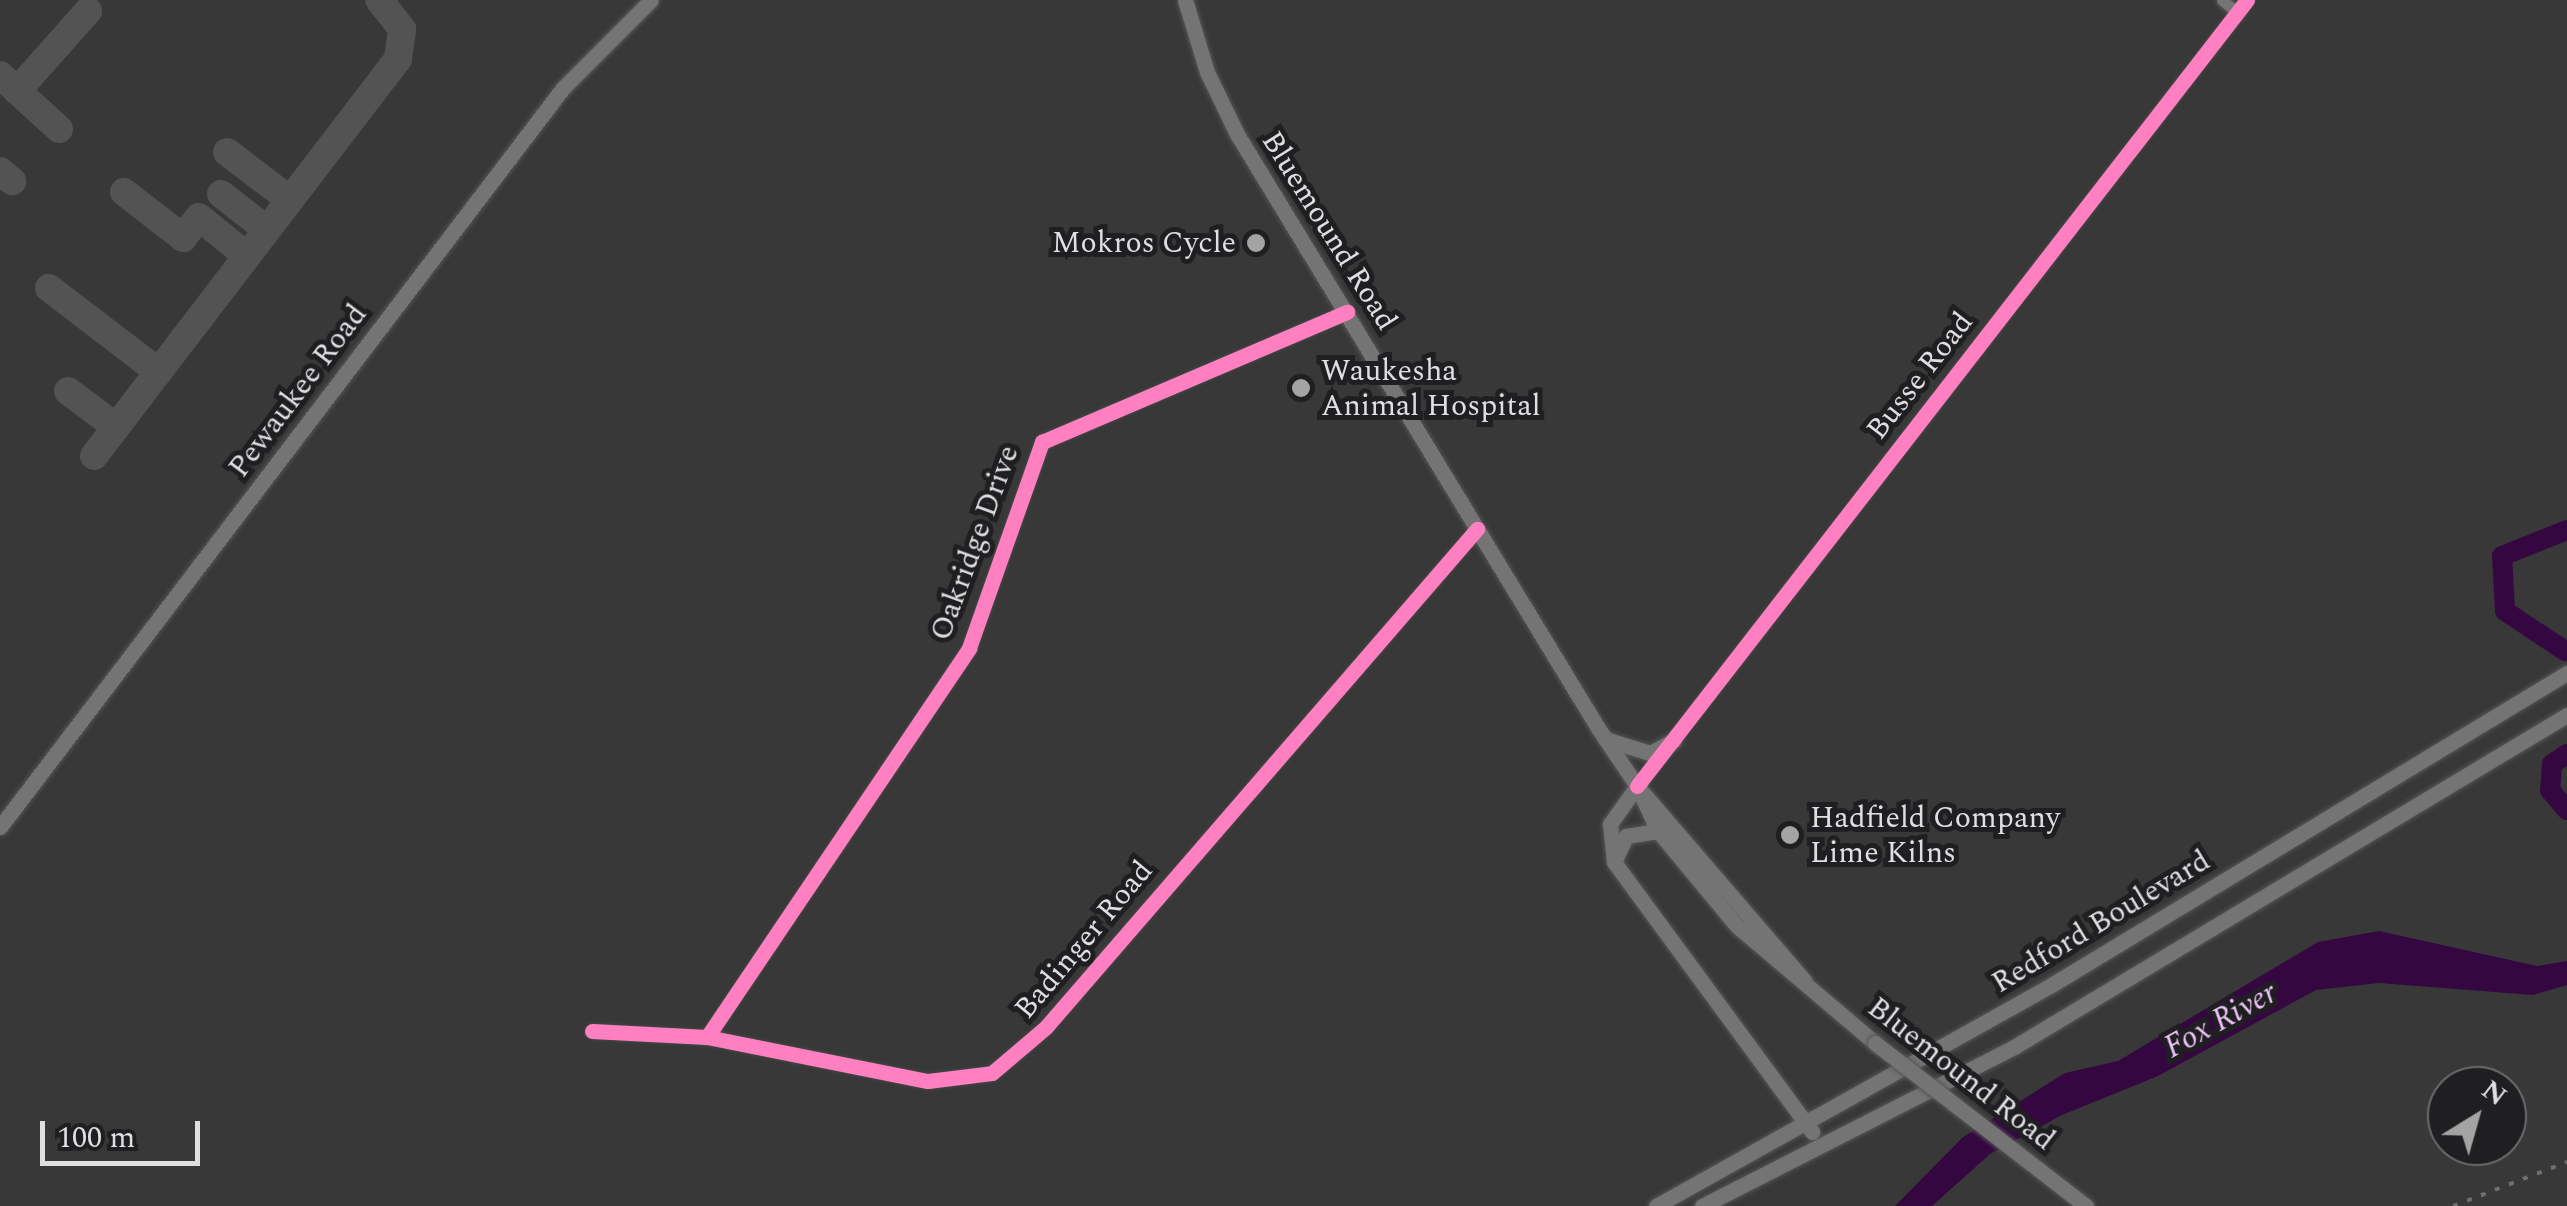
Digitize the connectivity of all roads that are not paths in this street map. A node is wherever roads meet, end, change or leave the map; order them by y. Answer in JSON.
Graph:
{"nodes":[{"id":1,"x":651,"y":0,"type":"edge"},
{"id":2,"x":1185,"y":0,"type":"edge"},
{"id":3,"x":2222,"y":0,"type":"edge"},
{"id":4,"x":2247,"y":0,"type":"edge"},
{"id":5,"x":2238,"y":12,"type":"junction"},
{"id":6,"x":1347,"y":312,"type":"junction"},
{"id":7,"x":1477,"y":529,"type":"junction"},
{"id":8,"x":2567,"y":673,"type":"edge"},
{"id":9,"x":2567,"y":715,"type":"edge"},
{"id":10,"x":1605,"y":739,"type":"junction"},
{"id":11,"x":1674,"y":740,"type":"junction"},
{"id":12,"x":1637,"y":786,"type":"junction"},
{"id":13,"x":20,"y":800,"type":"junction"},
{"id":14,"x":0,"y":811,"type":"edge"},
{"id":15,"x":0,"y":827,"type":"edge"},
{"id":16,"x":1658,"y":831,"type":"junction"},
{"id":17,"x":1614,"y":862,"type":"junction"},
{"id":18,"x":1805,"y":982,"type":"junction"},
{"id":19,"x":2053,"y":984,"type":"junction"},
{"id":20,"x":2070,"y":1014,"type":"junction"},
{"id":21,"x":592,"y":1031,"type":"dead end"},
{"id":22,"x":708,"y":1037,"type":"junction"},
{"id":23,"x":1809,"y":1126,"type":"junction"},
{"id":24,"x":1820,"y":1149,"type":"junction"},
{"id":25,"x":1656,"y":1206,"type":"edge"},
{"id":26,"x":1702,"y":1206,"type":"edge"},
{"id":27,"x":2086,"y":1206,"type":"edge"}],
"edges":[{"from":1,"to":13,"type":"main road","name":"Pewaukee Road"},
{"from":2,"to":6,"type":"main road","name":"Bluemound Road"},
{"from":3,"to":5,"type":"street"},
{"from":4,"to":5,"type":"street","name":"Busse Road"},
{"from":5,"to":11,"type":"street","name":"Busse Road"},
{"from":6,"to":7,"type":"main road","name":"Bluemound Road"},
{"from":6,"to":22,"type":"street","name":"Oakridge Drive"},
{"from":7,"to":10,"type":"main road","name":"Bluemound Road"},
{"from":7,"to":22,"type":"street","name":"Badinger Road"},
{"from":8,"to":19,"type":"main road","name":"Redford Boulevard"},
{"from":9,"to":20,"type":"main road","name":"Redford Boulevard"},
{"from":10,"to":11,"type":"main road"},
{"from":10,"to":12,"type":"main road","name":"Bluemound Road"},
{"from":11,"to":12,"type":"street","name":"Busse Road"},
{"from":12,"to":16,"type":"main road","name":"Bluemound Road"},
{"from":12,"to":17,"type":"main road","name":"Busse Road"},
{"from":12,"to":18,"type":"main road","name":"Bluemound Road"},
{"from":13,"to":14,"type":"main road"},
{"from":13,"to":15,"type":"main road","name":"Pewaukee Road"},
{"from":16,"to":17,"type":"main road"},
{"from":16,"to":18,"type":"main road","name":"Bluemound Road"},
{"from":17,"to":23,"type":"main road"},
{"from":18,"to":27,"type":"main road","name":"Bluemound Road","bridge":true},
{"from":19,"to":20,"type":"main road"},
{"from":19,"to":23,"type":"main road","name":"Redford Boulevard"},
{"from":20,"to":24,"type":"main road","name":"Redford Boulevard"},
{"from":21,"to":22,"type":"street","name":"Badinger Road"},
{"from":23,"to":24,"type":"main road"},
{"from":23,"to":25,"type":"main road","name":"Redford Boulevard"},
{"from":24,"to":26,"type":"main road","name":"Redford Boulevard"}]}
